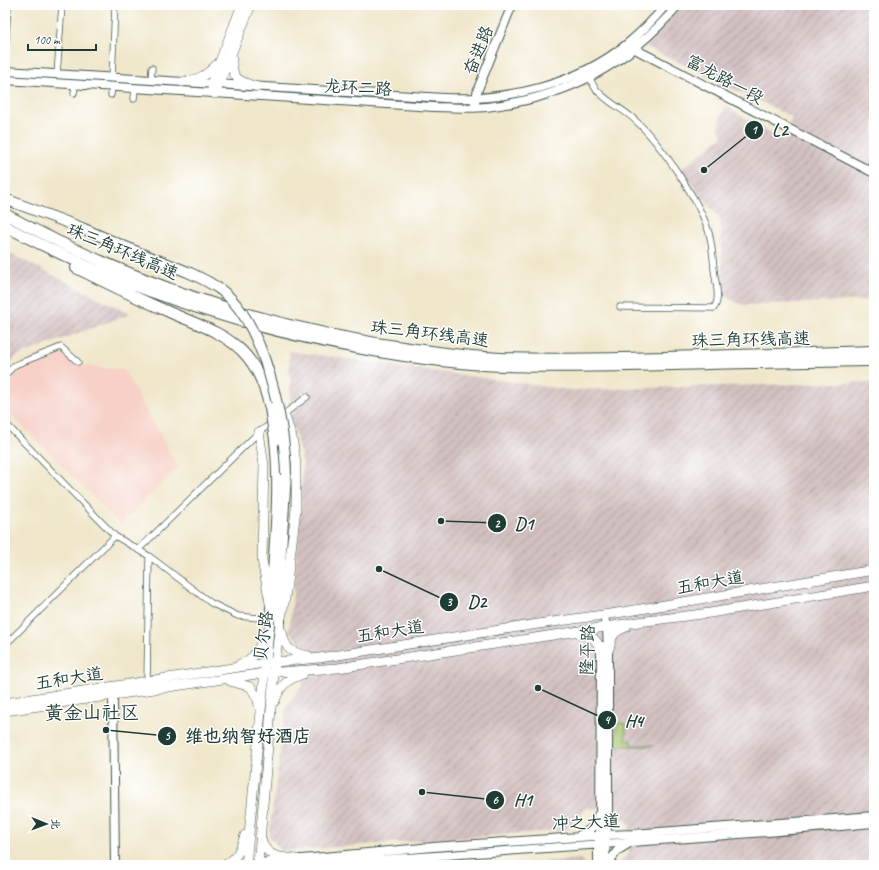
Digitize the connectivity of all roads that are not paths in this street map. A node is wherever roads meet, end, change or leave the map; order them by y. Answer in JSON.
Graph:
{"nodes":[{"id":1,"x":8,"y":5,"type":"edge"},
{"id":2,"x":62,"y":5,"type":"edge"},
{"id":3,"x":115,"y":5,"type":"edge"},
{"id":4,"x":242,"y":5,"type":"edge"},
{"id":5,"x":251,"y":5,"type":"edge"},
{"id":6,"x":512,"y":5,"type":"edge"},
{"id":7,"x":678,"y":5,"type":"edge"},
{"id":8,"x":664,"y":6,"type":"edge"},
{"id":9,"x":627,"y":44,"type":"junction"},
{"id":10,"x":234,"y":48,"type":"junction"},
{"id":11,"x":635,"y":49,"type":"junction"},
{"id":12,"x":5,"y":55,"type":"edge"},
{"id":13,"x":221,"y":58,"type":"junction"},
{"id":14,"x":152,"y":68,"type":"dead end"},
{"id":15,"x":5,"y":71,"type":"edge"},
{"id":16,"x":57,"y":75,"type":"junction"},
{"id":17,"x":112,"y":78,"type":"junction"},
{"id":18,"x":590,"y":78,"type":"junction"},
{"id":19,"x":5,"y":80,"type":"edge"},
{"id":20,"x":151,"y":80,"type":"junction"},
{"id":21,"x":182,"y":82,"type":"junction"},
{"id":22,"x":215,"y":84,"type":"junction"},
{"id":23,"x":75,"y":85,"type":"junction"},
{"id":24,"x":258,"y":87,"type":"junction"},
{"id":25,"x":135,"y":88,"type":"junction"},
{"id":26,"x":74,"y":94,"type":"dead end"},
{"id":27,"x":214,"y":94,"type":"junction"},
{"id":28,"x":475,"y":98,"type":"junction"},
{"id":29,"x":134,"y":99,"type":"dead end"},
{"id":30,"x":475,"y":108,"type":"junction"},
{"id":31,"x":874,"y":173,"type":"edge"},
{"id":32,"x":5,"y":199,"type":"edge"},
{"id":33,"x":5,"y":214,"type":"edge"},
{"id":34,"x":5,"y":226,"type":"edge"},
{"id":35,"x":5,"y":230,"type":"edge"},
{"id":36,"x":620,"y":307,"type":"dead end"},
{"id":37,"x":874,"y":352,"type":"edge"},
{"id":38,"x":874,"y":361,"type":"edge"},
{"id":39,"x":78,"y":362,"type":"dead end"},
{"id":40,"x":5,"y":375,"type":"edge"},
{"id":41,"x":307,"y":397,"type":"dead end"},
{"id":42,"x":284,"y":414,"type":"junction"},
{"id":43,"x":5,"y":423,"type":"edge"},
{"id":44,"x":259,"y":432,"type":"junction"},
{"id":45,"x":115,"y":536,"type":"junction"},
{"id":46,"x":138,"y":550,"type":"junction"},
{"id":47,"x":149,"y":556,"type":"junction"},
{"id":48,"x":874,"y":570,"type":"edge"},
{"id":49,"x":874,"y":586,"type":"edge"},
{"id":50,"x":270,"y":614,"type":"junction"},
{"id":51,"x":603,"y":615,"type":"junction"},
{"id":52,"x":280,"y":622,"type":"junction"},
{"id":53,"x":638,"y":622,"type":"junction"},
{"id":54,"x":605,"y":628,"type":"junction"},
{"id":55,"x":571,"y":633,"type":"junction"},
{"id":56,"x":5,"y":645,"type":"edge"},
{"id":57,"x":605,"y":651,"type":"junction"},
{"id":58,"x":319,"y":658,"type":"junction"},
{"id":59,"x":276,"y":662,"type":"junction"},
{"id":60,"x":265,"y":663,"type":"junction"},
{"id":61,"x":227,"y":670,"type":"junction"},
{"id":62,"x":315,"y":670,"type":"junction"},
{"id":63,"x":264,"y":673,"type":"junction"},
{"id":64,"x":274,"y":673,"type":"junction"},
{"id":65,"x":223,"y":679,"type":"junction"},
{"id":66,"x":147,"y":682,"type":"junction"},
{"id":67,"x":113,"y":695,"type":"junction"},
{"id":68,"x":7,"y":701,"type":"edge"},
{"id":69,"x":5,"y":711,"type":"edge"},
{"id":70,"x":260,"y":718,"type":"junction"},
{"id":71,"x":270,"y":722,"type":"junction"},
{"id":72,"x":601,"y":805,"type":"junction"},
{"id":73,"x":608,"y":811,"type":"junction"},
{"id":74,"x":874,"y":816,"type":"edge"},
{"id":75,"x":250,"y":820,"type":"junction"},
{"id":76,"x":874,"y":823,"type":"edge"},
{"id":77,"x":260,"y":835,"type":"junction"},
{"id":78,"x":604,"y":835,"type":"junction"},
{"id":79,"x":569,"y":838,"type":"junction"},
{"id":80,"x":633,"y":838,"type":"junction"},
{"id":81,"x":601,"y":844,"type":"junction"},
{"id":82,"x":570,"y":846,"type":"junction"},
{"id":83,"x":297,"y":859,"type":"junction"},
{"id":84,"x":257,"y":864,"type":"edge"},
{"id":85,"x":115,"y":865,"type":"edge"},
{"id":86,"x":225,"y":865,"type":"edge"},
{"id":87,"x":246,"y":865,"type":"edge"},
{"id":88,"x":313,"y":865,"type":"edge"},
{"id":89,"x":597,"y":865,"type":"edge"},
{"id":90,"x":606,"y":865,"type":"edge"}],
"edges":[{"from":1,"to":12,"type":"street"},
{"from":2,"to":16,"type":"street"},
{"from":3,"to":17,"type":"street"},
{"from":4,"to":13,"type":"main road"},
{"from":5,"to":10,"type":"main road"},
{"from":6,"to":28,"type":"main road","name":"奋进路"},
{"from":7,"to":11,"type":"main road","name":"龙环二路"},
{"from":8,"to":9,"type":"main road","name":"龙环二路"},
{"from":9,"to":11,"type":"main road","name":"富龙路一段"},
{"from":9,"to":28,"type":"main road","name":"龙环二路"},
{"from":10,"to":22,"type":"main road"},
{"from":10,"to":24,"type":"main road"},
{"from":11,"to":18,"type":"main road","name":"龙环二路"},
{"from":11,"to":31,"type":"main road","name":"富龙路一段"},
{"from":13,"to":21,"type":"main road"},
{"from":13,"to":22,"type":"main road"},
{"from":14,"to":20,"type":"street"},
{"from":15,"to":16,"type":"main road","name":"龙环二路"},
{"from":16,"to":17,"type":"main road","name":"龙环二路"},
{"from":17,"to":20,"type":"main road","name":"龙环二路"},
{"from":18,"to":30,"type":"main road","name":"龙环二路"},
{"from":18,"to":36,"type":"street"},
{"from":19,"to":23,"type":"main road","name":"龙环二路"},
{"from":20,"to":21,"type":"main road","name":"龙环二路"},
{"from":21,"to":22,"type":"main road","name":"龙环二路"},
{"from":22,"to":24,"type":"main road","name":"龙环二路"},
{"from":22,"to":27,"type":"main road"},
{"from":23,"to":25,"type":"main road","name":"龙环二路"},
{"from":23,"to":26,"type":"street"},
{"from":24,"to":28,"type":"main road","name":"龙环二路"},
{"from":25,"to":27,"type":"main road","name":"龙环二路"},
{"from":25,"to":29,"type":"street"},
{"from":27,"to":30,"type":"main road","name":"龙环二路"},
{"from":28,"to":30,"type":"main road","name":"奋进路"},
{"from":32,"to":52,"type":"highway","bridge":true},
{"from":33,"to":37,"type":"highway","name":"珠三角环线高速"},
{"from":34,"to":38,"type":"highway","name":"珠三角环线高速"},
{"from":35,"to":50,"type":"highway","bridge":true},
{"from":39,"to":40,"type":"street"},
{"from":41,"to":42,"type":"street"},
{"from":42,"to":44,"type":"street"},
{"from":42,"to":52,"type":"main road","name":"贝尔路"},
{"from":43,"to":45,"type":"street"},
{"from":44,"to":46,"type":"street"},
{"from":44,"to":50,"type":"main road","name":"贝尔路"},
{"from":45,"to":46,"type":"street"},
{"from":45,"to":56,"type":"street"},
{"from":46,"to":47,"type":"street"},
{"from":47,"to":50,"type":"street"},
{"from":47,"to":66,"type":"street"},
{"from":48,"to":51,"type":"main road","name":"五和大道"},
{"from":49,"to":53,"type":"main road","name":"五和大道"},
{"from":50,"to":60,"type":"main road","name":"贝尔路"},
{"from":50,"to":61,"type":"main road"},
{"from":51,"to":54,"type":"main road","name":"隆平路"},
{"from":51,"to":58,"type":"main road","name":"五和大道"},
{"from":52,"to":58,"type":"main road"},
{"from":52,"to":59,"type":"main road","name":"贝尔路"},
{"from":53,"to":54,"type":"main road","name":"五和大道"},
{"from":53,"to":57,"type":"main road"},
{"from":54,"to":55,"type":"main road","name":"五和大道"},
{"from":54,"to":57,"type":"main road","name":"隆平路"},
{"from":55,"to":57,"type":"main road"},
{"from":55,"to":62,"type":"main road","name":"五和大道"},
{"from":57,"to":72,"type":"main road","name":"隆平路"},
{"from":57,"to":73,"type":"main road","name":"隆平路"},
{"from":58,"to":59,"type":"main road","name":"五和大道"},
{"from":59,"to":60,"type":"main road","name":"五和大道"},
{"from":59,"to":64,"type":"main road","name":"贝尔路"},
{"from":60,"to":61,"type":"main road","name":"五和大道"},
{"from":60,"to":63,"type":"main road","name":"贝尔路"},
{"from":61,"to":66,"type":"main road","name":"五和大道"},
{"from":62,"to":64,"type":"main road","name":"五和大道"},
{"from":62,"to":71,"type":"main road"},
{"from":63,"to":64,"type":"main road","name":"五和大道"},
{"from":63,"to":65,"type":"main road","name":"五和大道"},
{"from":63,"to":70,"type":"main road","name":"贝尔路"},
{"from":64,"to":71,"type":"main road","name":"贝尔路"},
{"from":65,"to":67,"type":"main road","name":"五和大道"},
{"from":65,"to":70,"type":"main road"},
{"from":66,"to":68,"type":"main road","name":"五和大道"},
{"from":67,"to":69,"type":"main road","name":"五和大道"},
{"from":67,"to":85,"type":"main road"},
{"from":70,"to":75,"type":"main road","name":"贝尔路"},
{"from":71,"to":77,"type":"main road","name":"贝尔路"},
{"from":72,"to":78,"type":"main road","name":"隆平路"},
{"from":72,"to":79,"type":"main road"},
{"from":73,"to":78,"type":"main road","name":"隆平路"},
{"from":73,"to":80,"type":"main road"},
{"from":74,"to":80,"type":"main road","name":"冲之大道"},
{"from":75,"to":86,"type":"main road"},
{"from":75,"to":87,"type":"main road","name":"贝尔路"},
{"from":76,"to":80,"type":"main road","name":"冲之大道"},
{"from":77,"to":83,"type":"main road"},
{"from":77,"to":84,"type":"main road","name":"贝尔路"},
{"from":78,"to":79,"type":"main road","name":"冲之大道"},
{"from":78,"to":80,"type":"main road","name":"冲之大道"},
{"from":78,"to":81,"type":"main road","name":"隆平路"},
{"from":79,"to":83,"type":"main road","name":"冲之大道"},
{"from":80,"to":81,"type":"main road","name":"冲之大道"},
{"from":80,"to":90,"type":"main road"},
{"from":81,"to":82,"type":"main road","name":"冲之大道"},
{"from":81,"to":89,"type":"main road","name":"隆平路"},
{"from":81,"to":90,"type":"main road","name":"隆平路"},
{"from":82,"to":88,"type":"main road","name":"冲之大道"},
{"from":82,"to":89,"type":"main road"},
{"from":83,"to":84,"type":"main road","name":"冲之大道"}]}
